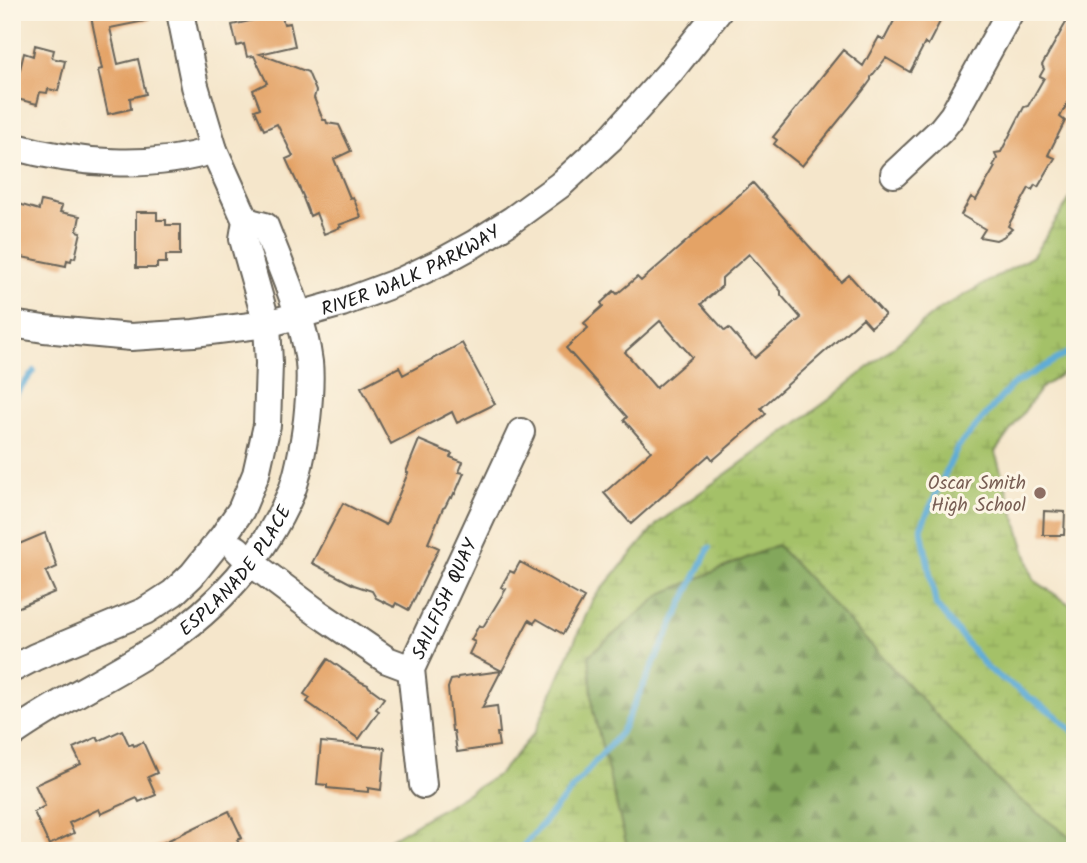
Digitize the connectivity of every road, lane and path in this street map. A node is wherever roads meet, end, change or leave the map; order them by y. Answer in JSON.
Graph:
{"nodes":[{"id":1,"x":180,"y":12,"type":"edge"},
{"id":2,"x":718,"y":12,"type":"edge"},
{"id":3,"x":1010,"y":12,"type":"edge"},
{"id":4,"x":12,"y":146,"type":"edge"},
{"id":5,"x":214,"y":150,"type":"junction"},
{"id":6,"x":894,"y":174,"type":"dead end"},
{"id":7,"x":246,"y":221,"type":"junction"},
{"id":8,"x":299,"y":314,"type":"junction"},
{"id":9,"x":12,"y":324,"type":"edge"},
{"id":10,"x":267,"y":324,"type":"junction"},
{"id":11,"x":521,"y":432,"type":"dead end"},
{"id":12,"x":224,"y":535,"type":"junction"},
{"id":13,"x":250,"y":562,"type":"junction"},
{"id":14,"x":12,"y":669,"type":"edge"},
{"id":15,"x":411,"y":669,"type":"junction"},
{"id":16,"x":12,"y":734,"type":"edge"},
{"id":17,"x":423,"y":785,"type":"dead end"}],
"edges":[{"from":1,"to":5,"type":"street"},
{"from":2,"to":8,"type":"street","name":"RIVER WALK PARKWAY"},
{"from":3,"to":6,"type":"street"},
{"from":4,"to":5,"type":"street"},
{"from":5,"to":7,"type":"street"},
{"from":7,"to":8,"type":"street","name":"ESPLANADE PLACE"},
{"from":7,"to":10,"type":"street","name":"ESPLANADE PLACE"},
{"from":8,"to":10,"type":"street","name":"RIVER WALK PARKWAY"},
{"from":8,"to":13,"type":"street","name":"ESPLANADE PLACE"},
{"from":9,"to":10,"type":"street","name":"RIVER WALK PARKWAY"},
{"from":10,"to":12,"type":"street","name":"ESPLANADE PLACE"},
{"from":11,"to":15,"type":"street","name":"SAILFISH QUAY"},
{"from":12,"to":13,"type":"street","name":"SAILFISH QUAY"},
{"from":12,"to":14,"type":"street","name":"ESPLANADE PLACE"},
{"from":13,"to":15,"type":"street","name":"SAILFISH QUAY"},
{"from":13,"to":16,"type":"street","name":"ESPLANADE PLACE"},
{"from":15,"to":17,"type":"street"}]}
